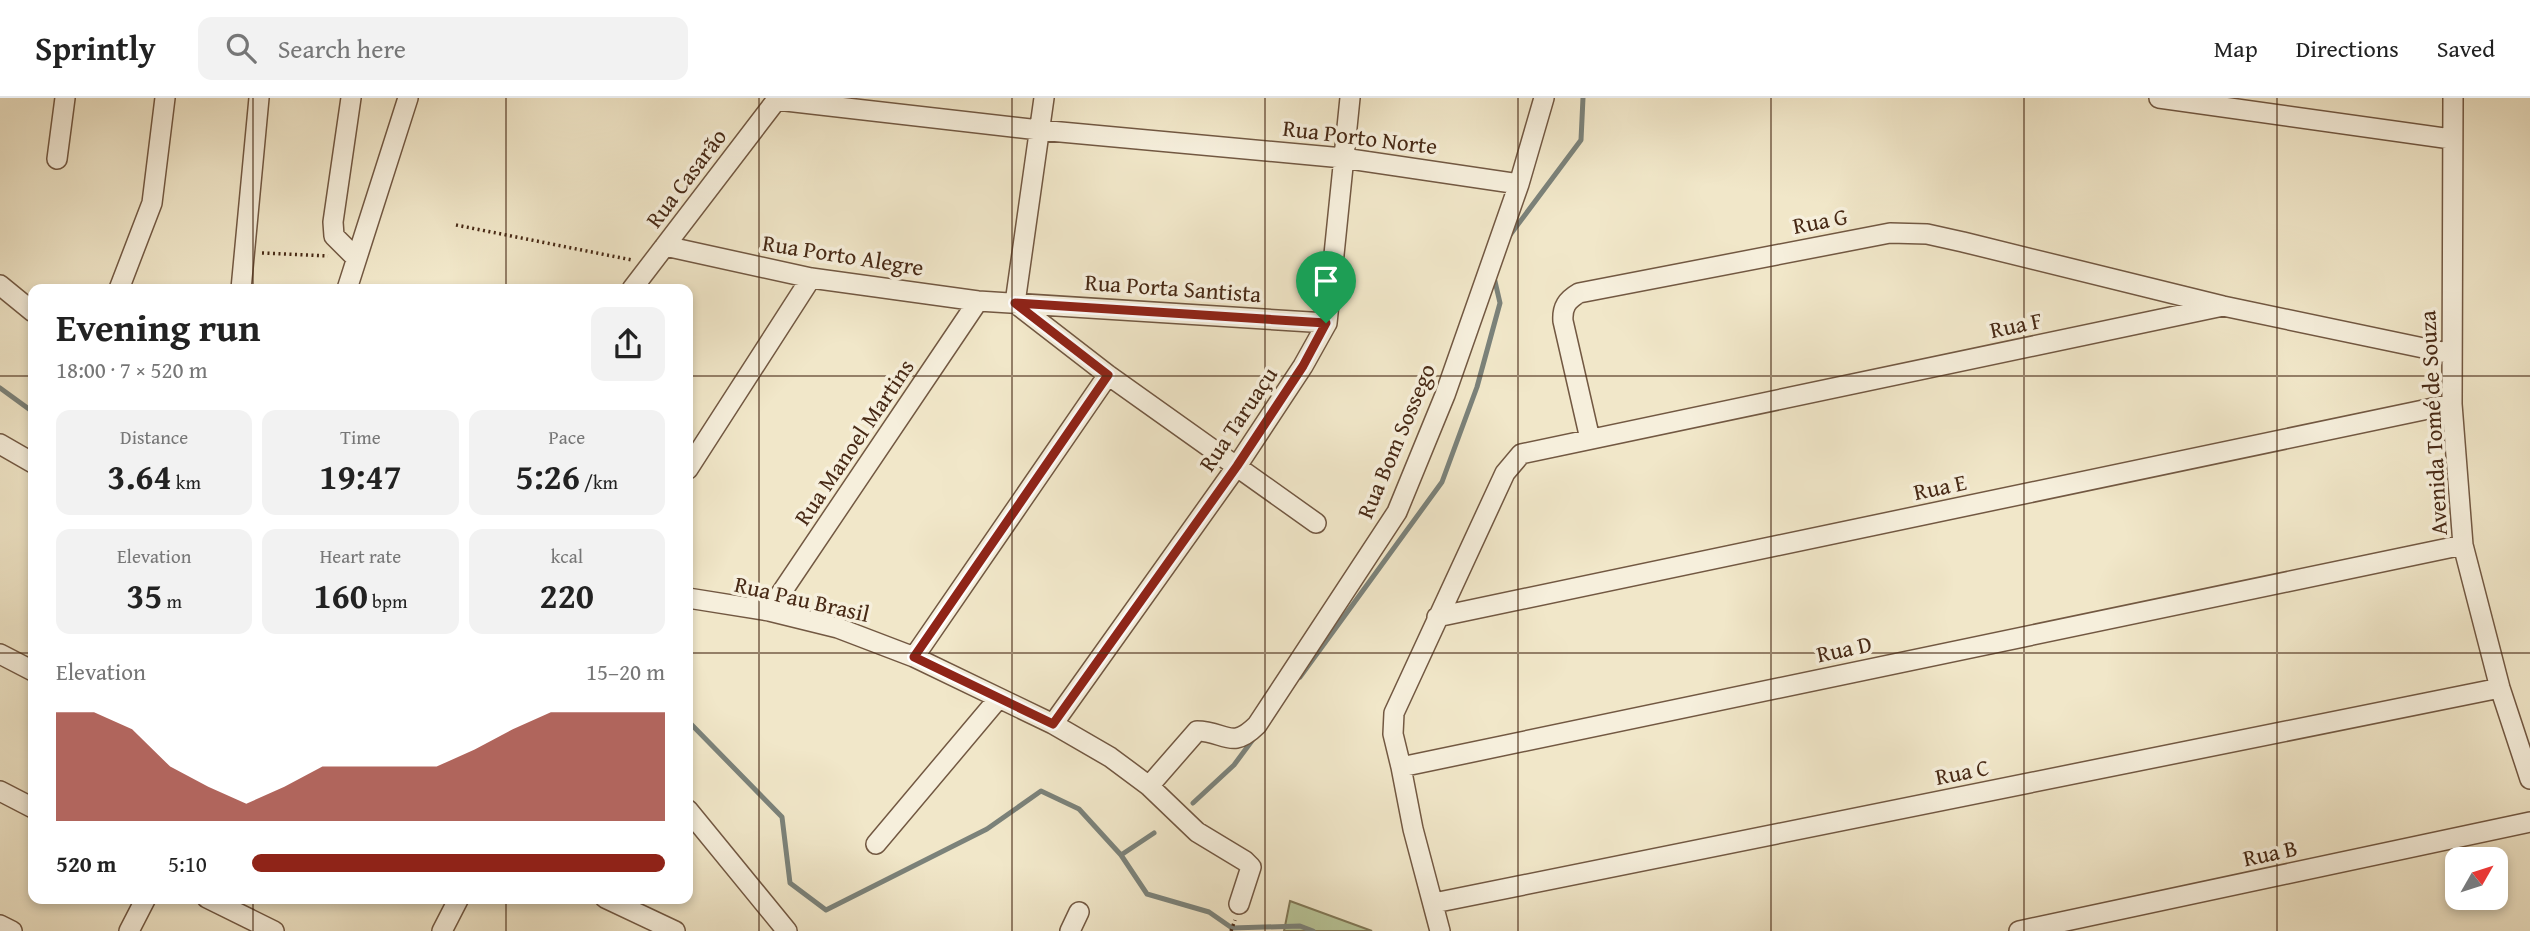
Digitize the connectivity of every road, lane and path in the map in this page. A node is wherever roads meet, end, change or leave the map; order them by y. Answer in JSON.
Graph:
{"nodes":[{"id":1,"x":65,"y":98,"type":"edge"},
{"id":2,"x":165,"y":98,"type":"edge"},
{"id":3,"x":259,"y":98,"type":"edge"},
{"id":4,"x":351,"y":98,"type":"edge"},
{"id":5,"x":408,"y":98,"type":"edge"},
{"id":6,"x":1044,"y":98,"type":"edge"},
{"id":7,"x":1350,"y":98,"type":"edge"},
{"id":8,"x":1544,"y":98,"type":"edge"},
{"id":9,"x":2160,"y":98,"type":"edge"},
{"id":10,"x":2453,"y":98,"type":"edge"},
{"id":11,"x":777,"y":99,"type":"edge"},
{"id":12,"x":1039,"y":130,"type":"junction"},
{"id":13,"x":2451,"y":139,"type":"junction"},
{"id":14,"x":1343,"y":158,"type":"junction"},
{"id":15,"x":57,"y":159,"type":"dead end"},
{"id":16,"x":1519,"y":184,"type":"junction"},
{"id":17,"x":456,"y":225,"type":"dead end"},
{"id":18,"x":664,"y":246,"type":"junction"},
{"id":19,"x":246,"y":253,"type":"junction"},
{"id":20,"x":355,"y":257,"type":"junction"},
{"id":21,"x":651,"y":264,"type":"junction"},
{"id":22,"x":811,"y":278,"type":"junction"},
{"id":23,"x":121,"y":284,"type":"edge"},
{"id":24,"x":242,"y":284,"type":"edge"},
{"id":25,"x":348,"y":284,"type":"edge"},
{"id":26,"x":636,"y":284,"type":"edge"},
{"id":27,"x":0,"y":285,"type":"edge"},
{"id":28,"x":978,"y":301,"type":"junction"},
{"id":29,"x":1015,"y":303,"type":"junction"},
{"id":30,"x":2223,"y":306,"type":"junction"},
{"id":31,"x":28,"y":308,"type":"edge"},
{"id":32,"x":1326,"y":323,"type":"junction"},
{"id":33,"x":2452,"y":354,"type":"junction"},
{"id":34,"x":1108,"y":375,"type":"junction"},
{"id":35,"x":2452,"y":404,"type":"junction"},
{"id":36,"x":1590,"y":439,"type":"junction"},
{"id":37,"x":0,"y":444,"type":"edge"},
{"id":38,"x":28,"y":460,"type":"edge"},
{"id":39,"x":693,"y":461,"type":"edge"},
{"id":40,"x":1237,"y":466,"type":"junction"},
{"id":41,"x":1316,"y":523,"type":"dead end"},
{"id":42,"x":2463,"y":545,"type":"junction"},
{"id":43,"x":693,"y":599,"type":"edge"},
{"id":44,"x":769,"y":611,"type":"junction"},
{"id":45,"x":1437,"y":617,"type":"junction"},
{"id":46,"x":0,"y":654,"type":"edge"},
{"id":47,"x":914,"y":657,"type":"junction"},
{"id":48,"x":28,"y":668,"type":"edge"},
{"id":49,"x":2500,"y":688,"type":"junction"},
{"id":50,"x":998,"y":699,"type":"junction"},
{"id":51,"x":1053,"y":724,"type":"junction"},
{"id":52,"x":1401,"y":767,"type":"junction"},
{"id":53,"x":2530,"y":779,"type":"edge"},
{"id":54,"x":1149,"y":786,"type":"junction"},
{"id":55,"x":0,"y":791,"type":"edge"},
{"id":56,"x":28,"y":805,"type":"edge"},
{"id":57,"x":693,"y":816,"type":"edge"},
{"id":58,"x":2530,"y":822,"type":"edge"},
{"id":59,"x":876,"y":844,"type":"dead end"},
{"id":60,"x":1434,"y":903,"type":"junction"},
{"id":61,"x":143,"y":904,"type":"edge"},
{"id":62,"x":218,"y":904,"type":"edge"},
{"id":63,"x":456,"y":904,"type":"edge"},
{"id":64,"x":618,"y":904,"type":"edge"},
{"id":65,"x":1239,"y":904,"type":"dead end"},
{"id":66,"x":1079,"y":912,"type":"dead end"},
{"id":67,"x":0,"y":925,"type":"edge"},
{"id":68,"x":12,"y":931,"type":"edge"},
{"id":69,"x":129,"y":931,"type":"edge"},
{"id":70,"x":274,"y":931,"type":"edge"},
{"id":71,"x":442,"y":931,"type":"edge"},
{"id":72,"x":675,"y":931,"type":"edge"},
{"id":73,"x":787,"y":931,"type":"edge"},
{"id":74,"x":1070,"y":931,"type":"edge"},
{"id":75,"x":1440,"y":931,"type":"edge"},
{"id":76,"x":2020,"y":931,"type":"edge"}],
"edges":[{"from":1,"to":15,"type":"street"},
{"from":2,"to":23,"type":"street"},
{"from":3,"to":19,"type":"street"},
{"from":4,"to":20,"type":"street"},
{"from":5,"to":20,"type":"street"},
{"from":6,"to":12,"type":"street"},
{"from":7,"to":14,"type":"street","name":"Rua Taruaçu"},
{"from":8,"to":16,"type":"street","name":"Rua Bom Sossego"},
{"from":9,"to":13,"type":"street"},
{"from":10,"to":13,"type":"street","name":"Avenida Tomé de Souza"},
{"from":11,"to":12,"type":"street","name":"Rua Porto Norte"},
{"from":11,"to":18,"type":"street","name":"Rua Casarão"},
{"from":12,"to":14,"type":"street","name":"Rua Porto Norte"},
{"from":12,"to":29,"type":"street"},
{"from":13,"to":33,"type":"street","name":"Avenida Tomé de Souza"},
{"from":14,"to":16,"type":"street","name":"Rua Porto Norte"},
{"from":14,"to":32,"type":"street","name":"Rua Taruaçu"},
{"from":16,"to":54,"type":"street","name":"Rua Bom Sossego"},
{"from":17,"to":21,"type":"path"},
{"from":18,"to":21,"type":"street","name":"Rua Casarão"},
{"from":18,"to":22,"type":"street","name":"Rua Porto Alegre"},
{"from":19,"to":20,"type":"path"},
{"from":19,"to":24,"type":"street"},
{"from":20,"to":25,"type":"street"},
{"from":21,"to":26,"type":"street","name":"Rua Casarão"},
{"from":22,"to":28,"type":"street","name":"Rua Porto Alegre"},
{"from":22,"to":39,"type":"street"},
{"from":27,"to":31,"type":"street"},
{"from":28,"to":29,"type":"street","name":"Rua Porto Alegre"},
{"from":28,"to":44,"type":"street","name":"Rua Manoel Martins"},
{"from":29,"to":32,"type":"street","name":"Rua Porta Santista"},
{"from":29,"to":34,"type":"street"},
{"from":30,"to":33,"type":"street","name":"Rua F"},
{"from":30,"to":36,"type":"street","name":"Rua F"},
{"from":30,"to":36,"type":"street","name":"Rua G"},
{"from":32,"to":40,"type":"street","name":"Rua Taruaçu"},
{"from":33,"to":35,"type":"street","name":"Avenida Tomé de Souza"},
{"from":34,"to":40,"type":"street"},
{"from":34,"to":47,"type":"street"},
{"from":35,"to":42,"type":"street","name":"Avenida Tomé de Souza"},
{"from":35,"to":45,"type":"street","name":"Rua E"},
{"from":36,"to":45,"type":"street"},
{"from":37,"to":38,"type":"street"},
{"from":40,"to":41,"type":"street"},
{"from":40,"to":51,"type":"street","name":"Rua Taruaçu"},
{"from":42,"to":49,"type":"street","name":"Avenida Tomé de Souza"},
{"from":42,"to":52,"type":"street","name":"Rua D"},
{"from":43,"to":44,"type":"street","name":"Rua Pau Brasil"},
{"from":44,"to":47,"type":"street","name":"Rua Pau Brasil"},
{"from":45,"to":52,"type":"street"},
{"from":46,"to":48,"type":"street"},
{"from":47,"to":50,"type":"street","name":"Rua Pau Brasil"},
{"from":49,"to":53,"type":"street","name":"Avenida Tomé de Souza"},
{"from":49,"to":60,"type":"street","name":"Rua C"},
{"from":50,"to":51,"type":"street","name":"Rua Pau Brasil"},
{"from":50,"to":59,"type":"street"},
{"from":51,"to":54,"type":"street","name":"Rua Pau Brasil"},
{"from":52,"to":60,"type":"street"},
{"from":54,"to":65,"type":"street","name":"Rua Pau Brasil"},
{"from":55,"to":56,"type":"street"},
{"from":57,"to":73,"type":"street"},
{"from":58,"to":76,"type":"street","name":"Rua B"},
{"from":60,"to":75,"type":"street"},
{"from":61,"to":69,"type":"street"},
{"from":62,"to":70,"type":"street"},
{"from":63,"to":71,"type":"street"},
{"from":64,"to":72,"type":"street"},
{"from":66,"to":74,"type":"street"},
{"from":67,"to":68,"type":"street"}]}
